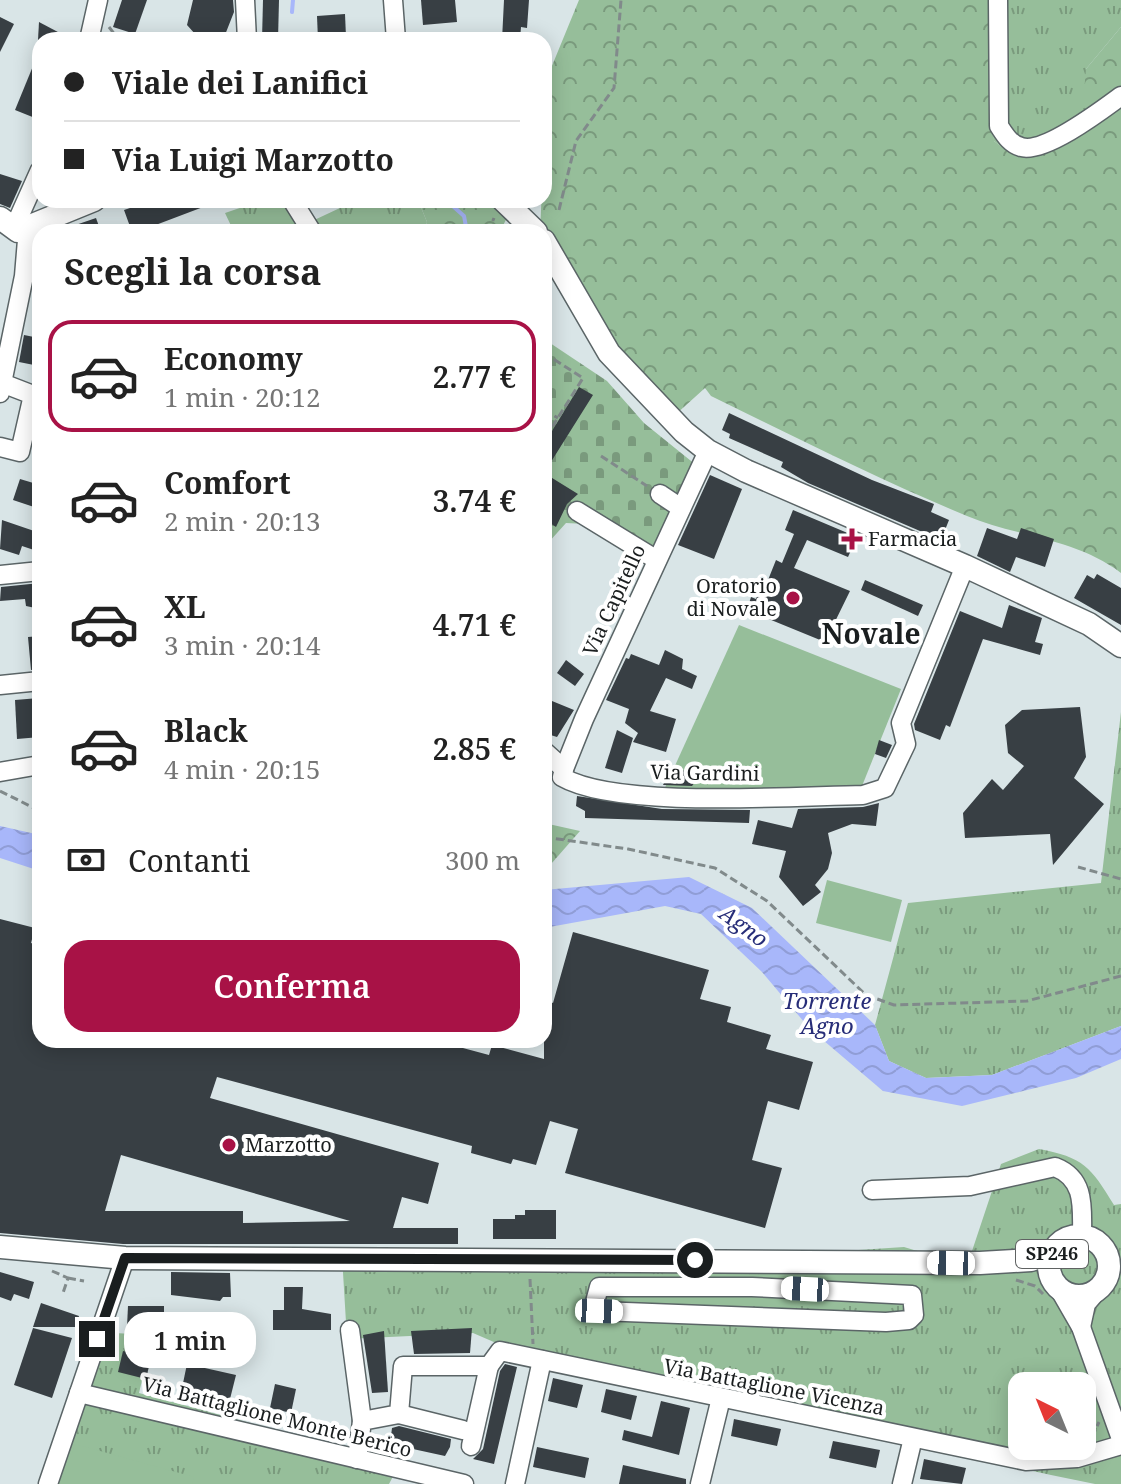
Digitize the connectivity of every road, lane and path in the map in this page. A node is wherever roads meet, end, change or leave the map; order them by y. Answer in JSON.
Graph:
{"nodes":[{"id":1,"x":245,"y":0,"type":"edge"},
{"id":2,"x":393,"y":0,"type":"edge"},
{"id":3,"x":621,"y":0,"type":"edge"},
{"id":4,"x":998,"y":0,"type":"edge"},
{"id":5,"x":93,"y":3,"type":"edge"},
{"id":6,"x":90,"y":32,"type":"edge"},
{"id":7,"x":247,"y":32,"type":"edge"},
{"id":8,"x":395,"y":32,"type":"edge"},
{"id":9,"x":1121,"y":96,"type":"edge"},
{"id":10,"x":32,"y":187,"type":"edge"},
{"id":11,"x":71,"y":208,"type":"edge"},
{"id":12,"x":501,"y":208,"type":"edge"},
{"id":13,"x":559,"y":210,"type":"dead end"},
{"id":14,"x":524,"y":224,"type":"edge"},
{"id":15,"x":12,"y":229,"type":"edge"},
{"id":16,"x":552,"y":255,"type":"edge"},
{"id":17,"x":552,"y":358,"type":"edge"},
{"id":18,"x":1,"y":388,"type":"edge"},
{"id":19,"x":32,"y":395,"type":"edge"},
{"id":20,"x":32,"y":399,"type":"edge"},
{"id":21,"x":552,"y":415,"type":"edge"},
{"id":22,"x":558,"y":418,"type":"junction"},
{"id":23,"x":552,"y":427,"type":"edge"},
{"id":24,"x":0,"y":447,"type":"edge"},
{"id":25,"x":708,"y":451,"type":"junction"},
{"id":26,"x":601,"y":456,"type":"dead end"},
{"id":27,"x":660,"y":494,"type":"joint"},
{"id":28,"x":681,"y":508,"type":"junction"},
{"id":29,"x":577,"y":511,"type":"dead end"},
{"id":30,"x":657,"y":560,"type":"junction"},
{"id":31,"x":965,"y":566,"type":"junction"},
{"id":32,"x":32,"y":572,"type":"edge"},
{"id":33,"x":0,"y":575,"type":"edge"},
{"id":34,"x":1121,"y":646,"type":"edge"},
{"id":35,"x":32,"y":682,"type":"edge"},
{"id":36,"x":0,"y":685,"type":"edge"},
{"id":37,"x":552,"y":758,"type":"edge"},
{"id":38,"x":32,"y":766,"type":"edge"},
{"id":39,"x":564,"y":769,"type":"junction"},
{"id":40,"x":0,"y":772,"type":"edge"},
{"id":41,"x":0,"y":791,"type":"edge"},
{"id":42,"x":32,"y":807,"type":"edge"},
{"id":43,"x":552,"y":838,"type":"edge"},
{"id":44,"x":1078,"y":867,"type":"dead end"},
{"id":45,"x":1121,"y":879,"type":"edge"},
{"id":46,"x":1121,"y":976,"type":"edge"},
{"id":47,"x":872,"y":1190,"type":"dead end"},
{"id":48,"x":1082,"y":1236,"type":"junction"},
{"id":49,"x":0,"y":1247,"type":"edge"},
{"id":50,"x":1053,"y":1251,"type":"junction"},
{"id":51,"x":1113,"y":1254,"type":"edge"},
{"id":52,"x":125,"y":1258,"type":"junction"},
{"id":53,"x":754,"y":1260,"type":"junction"},
{"id":54,"x":980,"y":1263,"type":"junction"},
{"id":55,"x":530,"y":1268,"type":"dead end"},
{"id":56,"x":1016,"y":1269,"type":"junction"},
{"id":57,"x":52,"y":1271,"type":"dead end"},
{"id":58,"x":1121,"y":1275,"type":"edge"},
{"id":59,"x":68,"y":1278,"type":"junction"},
{"id":60,"x":84,"y":1281,"type":"dead end"},
{"id":61,"x":752,"y":1287,"type":"junction"},
{"id":62,"x":1100,"y":1288,"type":"junction"},
{"id":63,"x":1054,"y":1289,"type":"junction"},
{"id":64,"x":63,"y":1293,"type":"dead end"},
{"id":65,"x":749,"y":1315,"type":"junction"},
{"id":66,"x":1081,"y":1327,"type":"junction"},
{"id":67,"x":350,"y":1330,"type":"dead end"},
{"id":68,"x":538,"y":1359,"type":"junction"},
{"id":69,"x":489,"y":1366,"type":"junction"},
{"id":70,"x":79,"y":1393,"type":"junction"},
{"id":71,"x":721,"y":1398,"type":"junction"},
{"id":72,"x":1098,"y":1412,"type":"dead end"},
{"id":73,"x":399,"y":1414,"type":"junction"},
{"id":74,"x":362,"y":1421,"type":"junction"},
{"id":75,"x":1096,"y":1428,"type":"edge"},
{"id":76,"x":913,"y":1438,"type":"junction"},
{"id":77,"x":1121,"y":1439,"type":"edge"},
{"id":78,"x":1121,"y":1445,"type":"edge"},
{"id":79,"x":357,"y":1459,"type":"junction"},
{"id":80,"x":48,"y":1484,"type":"edge"},
{"id":81,"x":464,"y":1484,"type":"edge"},
{"id":82,"x":515,"y":1484,"type":"edge"},
{"id":83,"x":700,"y":1484,"type":"edge"},
{"id":84,"x":902,"y":1484,"type":"edge"}],
"edges":[{"from":1,"to":7,"type":"street"},
{"from":2,"to":8,"type":"street"},
{"from":3,"to":13,"type":"path"},
{"from":4,"to":9,"type":"street"},
{"from":5,"to":6,"type":"street"},
{"from":10,"to":15,"type":"street"},
{"from":11,"to":15,"type":"main road"},
{"from":12,"to":14,"type":"main road"},
{"from":15,"to":18,"type":"street"},
{"from":16,"to":25,"type":"main road"},
{"from":17,"to":22,"type":"path"},
{"from":18,"to":19,"type":"street"},
{"from":20,"to":24,"type":"street"},
{"from":21,"to":22,"type":"path"},
{"from":22,"to":23,"type":"path"},
{"from":25,"to":28,"type":"street","name":"Via Capitello"},
{"from":25,"to":31,"type":"main road"},
{"from":26,"to":27,"type":"path"},
{"from":27,"to":28,"type":"street"},
{"from":28,"to":30,"type":"street","name":"Via Capitello"},
{"from":29,"to":30,"type":"street"},
{"from":30,"to":39,"type":"street","name":"Via Capitello"},
{"from":31,"to":34,"type":"main road"},
{"from":31,"to":39,"type":"street","name":"Via Gardini"},
{"from":32,"to":33,"type":"street"},
{"from":35,"to":36,"type":"street"},
{"from":37,"to":39,"type":"street","name":"Via Gardini"},
{"from":38,"to":40,"type":"street"},
{"from":41,"to":42,"type":"path"},
{"from":43,"to":46,"type":"path"},
{"from":44,"to":45,"type":"path"},
{"from":47,"to":48,"type":"street"},
{"from":48,"to":50,"type":"main road","number":"SP246"},
{"from":48,"to":51,"type":"main road","number":"SP246"},
{"from":49,"to":52,"type":"main road","number":"SP246"},
{"from":50,"to":54,"type":"main road","number":"SP246"},
{"from":50,"to":63,"type":"main road","number":"SP246"},
{"from":51,"to":62,"type":"main road","number":"SP246"},
{"from":52,"to":53,"type":"main road","number":"SP246"},
{"from":52,"to":70,"type":"street"},
{"from":53,"to":54,"type":"main road","number":"SP246"},
{"from":53,"to":61,"type":"street"},
{"from":54,"to":56,"type":"main road","number":"SP246"},
{"from":55,"to":68,"type":"path"},
{"from":56,"to":63,"type":"main road","number":"SP246"},
{"from":56,"to":63,"type":"path"},
{"from":57,"to":59,"type":"path"},
{"from":58,"to":62,"type":"main road"},
{"from":59,"to":60,"type":"path"},
{"from":59,"to":64,"type":"path"},
{"from":61,"to":65,"type":"street"},
{"from":61,"to":65,"type":"street"},
{"from":61,"to":65,"type":"street"},
{"from":62,"to":63,"type":"main road","number":"SP246"},
{"from":62,"to":66,"type":"street"},
{"from":63,"to":66,"type":"street"},
{"from":66,"to":77,"type":"street"},
{"from":67,"to":74,"type":"street"},
{"from":68,"to":69,"type":"street","name":"Via Battaglione Vicenza"},
{"from":68,"to":71,"type":"street","name":"Via Battaglione Vicenza"},
{"from":68,"to":82,"type":"street"},
{"from":69,"to":73,"type":"street"},
{"from":69,"to":73,"type":"street"},
{"from":70,"to":79,"type":"street","name":"Via Battaglione Monte Berico"},
{"from":70,"to":80,"type":"street"},
{"from":71,"to":76,"type":"street","name":"Via Battaglione Vicenza"},
{"from":71,"to":83,"type":"street"},
{"from":72,"to":75,"type":"path"},
{"from":73,"to":74,"type":"street"},
{"from":74,"to":79,"type":"street"},
{"from":76,"to":78,"type":"street","name":"Via Battaglione Vicenza"},
{"from":76,"to":84,"type":"street"},
{"from":79,"to":81,"type":"street","name":"Via Battaglione Monte Berico"}]}
